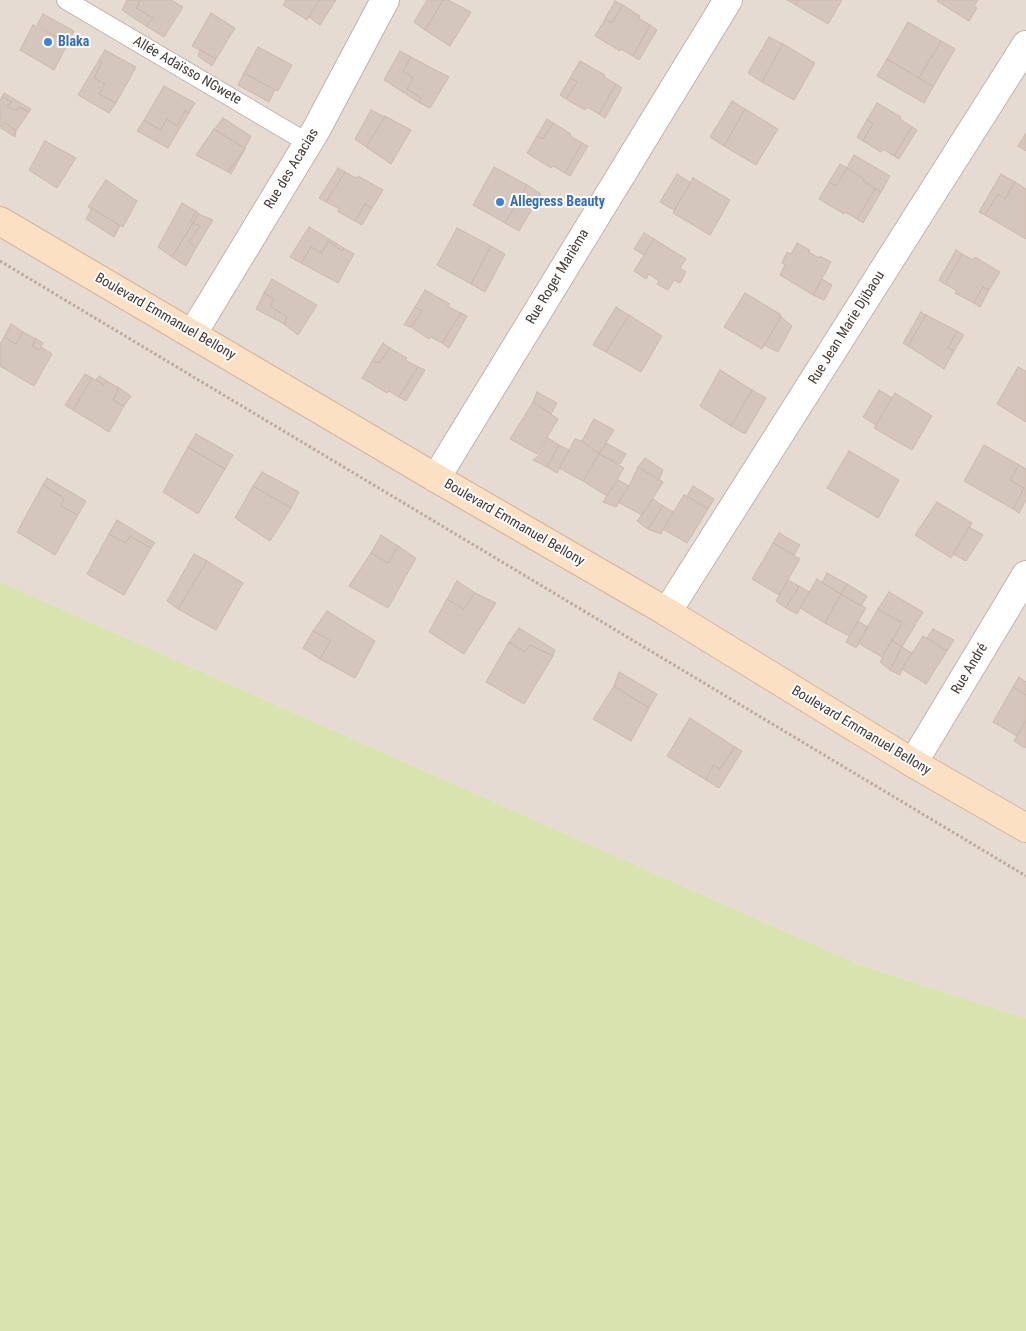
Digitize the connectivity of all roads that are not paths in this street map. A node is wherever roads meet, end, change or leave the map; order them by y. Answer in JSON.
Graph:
{"nodes":[{"id":1,"x":66,"y":0,"type":"edge"},
{"id":2,"x":385,"y":0,"type":"edge"},
{"id":3,"x":728,"y":0,"type":"edge"},
{"id":4,"x":1026,"y":45,"type":"edge"},
{"id":5,"x":308,"y":143,"type":"junction"},
{"id":6,"x":0,"y":221,"type":"edge"},
{"id":7,"x":193,"y":333,"type":"junction"},
{"id":8,"x":436,"y":478,"type":"junction"},
{"id":9,"x":1026,"y":576,"type":"edge"},
{"id":10,"x":667,"y":612,"type":"junction"},
{"id":11,"x":913,"y":763,"type":"junction"},
{"id":12,"x":1026,"y":828,"type":"edge"}],
"edges":[{"from":1,"to":5,"type":"lane","name":"Allée Adaïsso NGwete"},
{"from":2,"to":5,"type":"street","name":"Rue des Acacias"},
{"from":3,"to":8,"type":"street","name":"Rue Roger Marièma"},
{"from":4,"to":10,"type":"street","name":"Rue Jean Marie Djibaou"},
{"from":5,"to":7,"type":"street","name":"Rue des Acacias"},
{"from":6,"to":7,"type":"street","name":"Boulevard Emmanuel Bellony"},
{"from":7,"to":8,"type":"street","name":"Boulevard Emmanuel Bellony"},
{"from":8,"to":10,"type":"street","name":"Boulevard Emmanuel Bellony"},
{"from":9,"to":11,"type":"street","name":"Rue André"},
{"from":10,"to":11,"type":"street","name":"Boulevard Emmanuel Bellony"},
{"from":11,"to":12,"type":"street","name":"Boulevard Emmanuel Bellony"}]}
